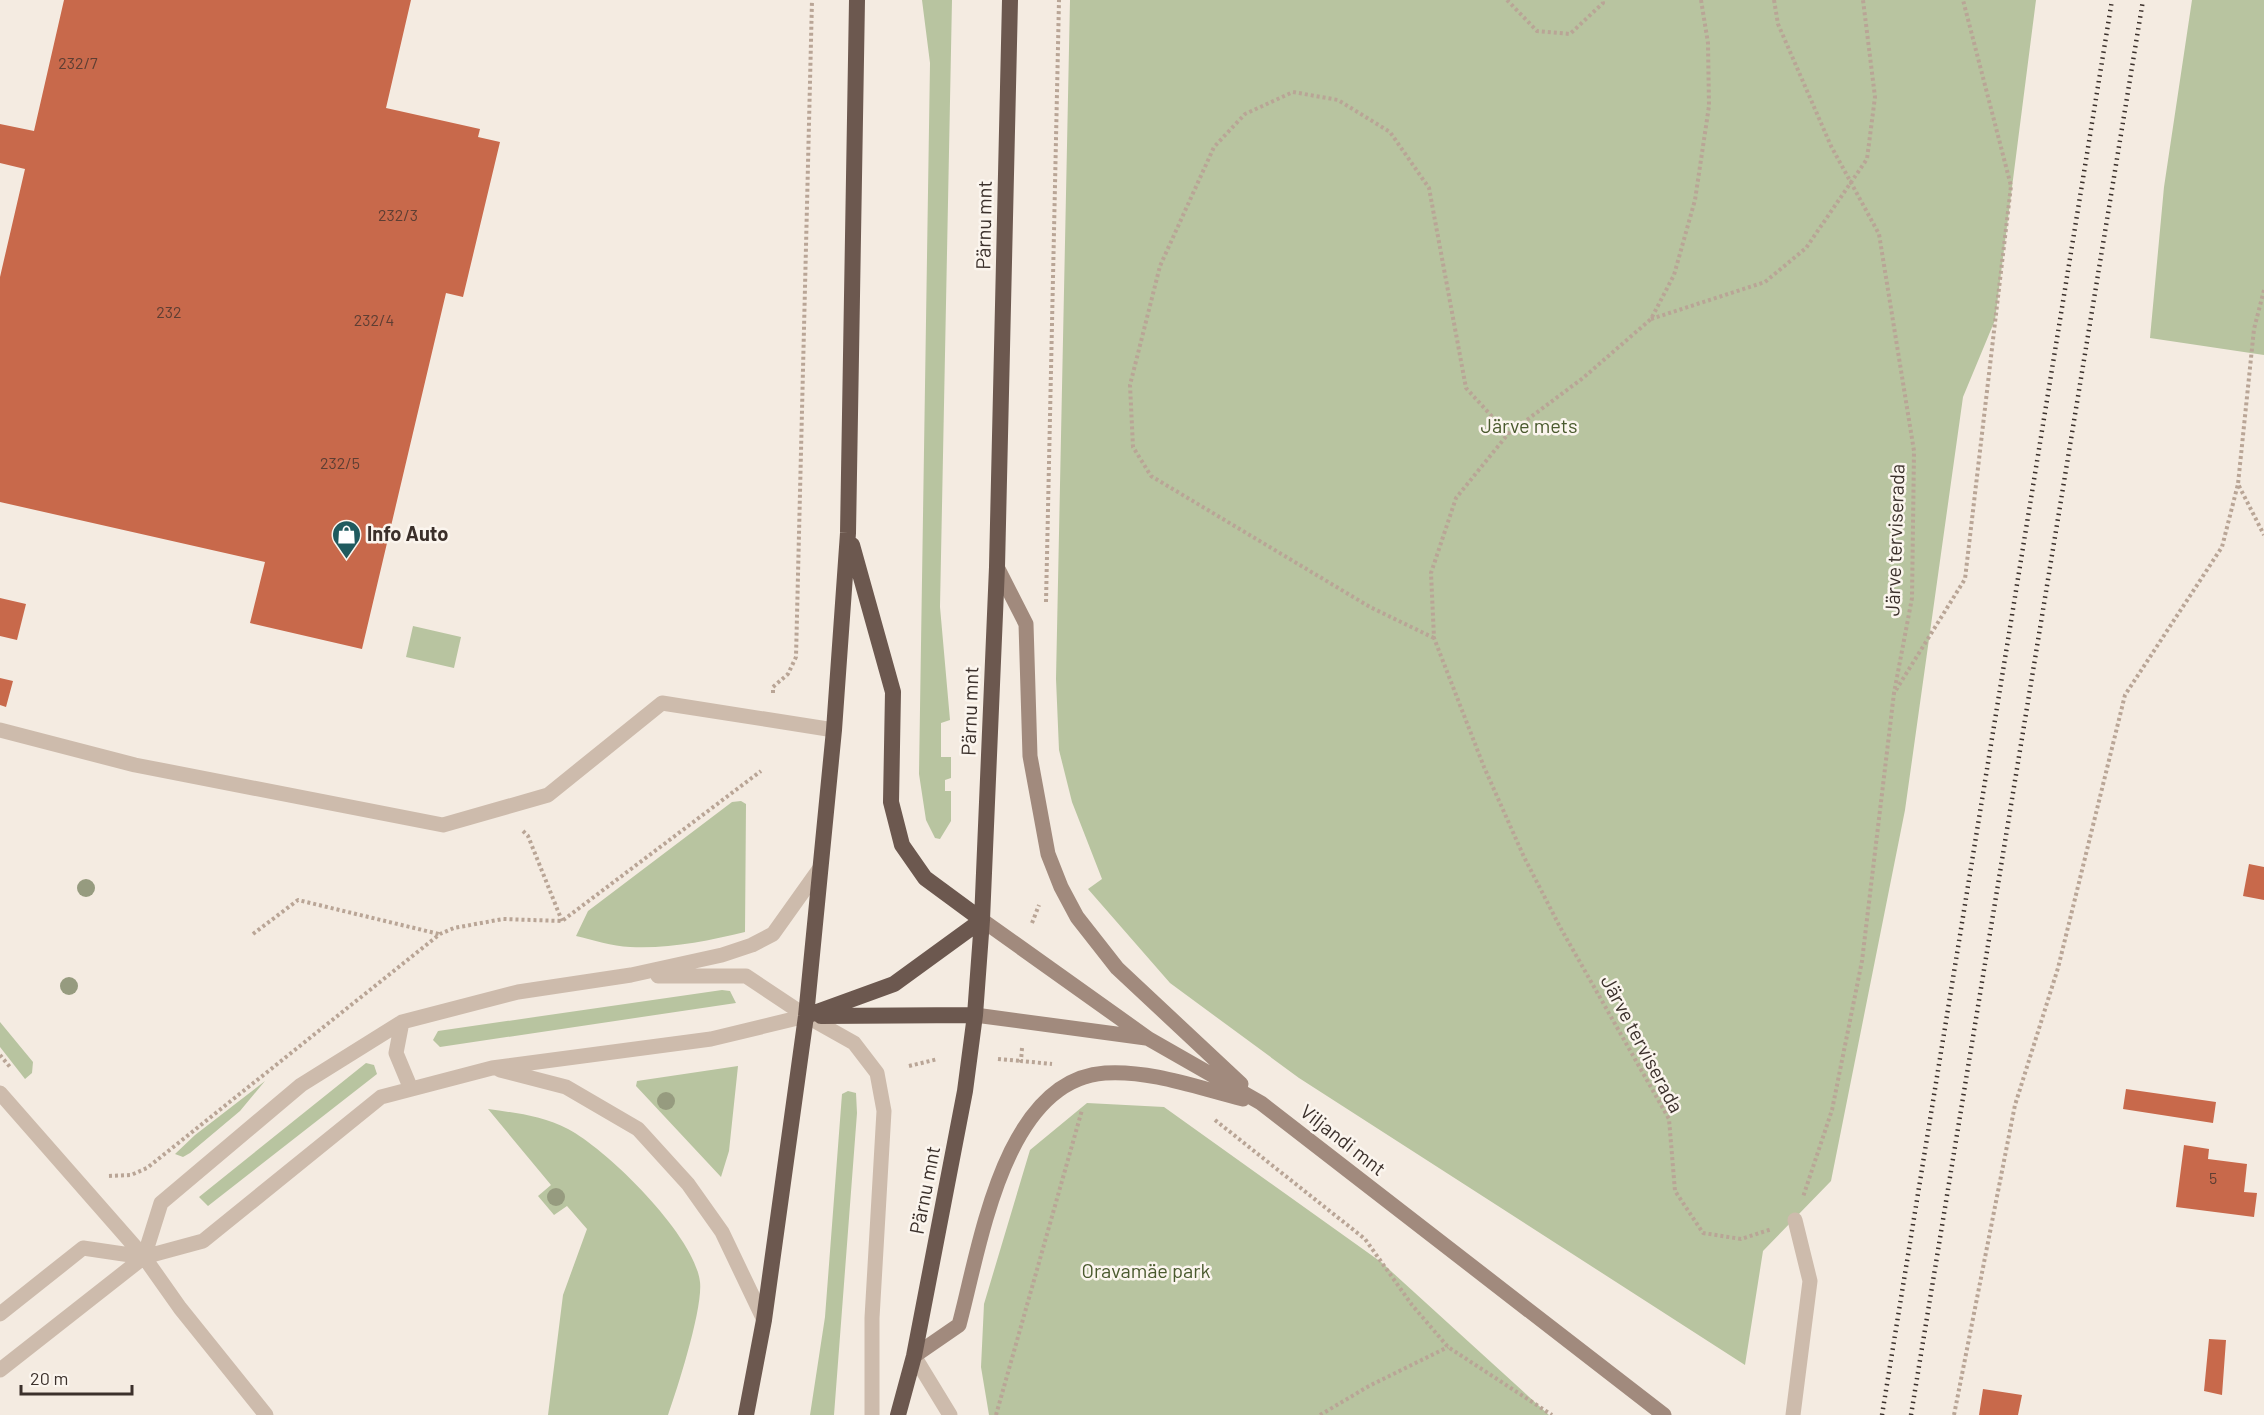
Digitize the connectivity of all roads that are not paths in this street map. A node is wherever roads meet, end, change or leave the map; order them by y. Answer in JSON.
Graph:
{"nodes":[{"id":1,"x":857,"y":0,"type":"edge"},
{"id":2,"x":1010,"y":0,"type":"edge"},
{"id":3,"x":848,"y":532,"type":"junction"},
{"id":4,"x":997,"y":567,"type":"junction"},
{"id":5,"x":0,"y":730,"type":"edge"},
{"id":6,"x":834,"y":730,"type":"junction"},
{"id":7,"x":820,"y":868,"type":"junction"},
{"id":8,"x":982,"y":920,"type":"junction"},
{"id":9,"x":631,"y":975,"type":"junction"},
{"id":10,"x":975,"y":1015,"type":"junction"},
{"id":11,"x":806,"y":1016,"type":"junction"},
{"id":12,"x":402,"y":1022,"type":"junction"},
{"id":13,"x":1149,"y":1039,"type":"junction"},
{"id":14,"x":492,"y":1068,"type":"junction"},
{"id":15,"x":411,"y":1089,"type":"junction"},
{"id":16,"x":0,"y":1093,"type":"edge"},
{"id":17,"x":1261,"y":1103,"type":"junction"},
{"id":18,"x":1795,"y":1220,"type":"road end"},
{"id":19,"x":144,"y":1257,"type":"junction"},
{"id":20,"x":0,"y":1314,"type":"edge"},
{"id":21,"x":764,"y":1320,"type":"junction"},
{"id":22,"x":914,"y":1356,"type":"junction"},
{"id":23,"x":0,"y":1370,"type":"edge"},
{"id":24,"x":744,"y":1414,"type":"edge"},
{"id":25,"x":266,"y":1415,"type":"edge"},
{"id":26,"x":872,"y":1415,"type":"edge"},
{"id":27,"x":898,"y":1415,"type":"edge"},
{"id":28,"x":950,"y":1415,"type":"edge"},
{"id":29,"x":1664,"y":1415,"type":"edge"},
{"id":30,"x":1793,"y":1415,"type":"edge"}],
"edges":[{"from":1,"to":3,"type":"highway"},
{"from":2,"to":4,"type":"highway","name":"Pärnu mnt"},
{"from":3,"to":6,"type":"highway"},
{"from":3,"to":8,"type":"highway"},
{"from":4,"to":8,"type":"highway","name":"Pärnu mnt"},
{"from":4,"to":17,"type":"main road"},
{"from":5,"to":6,"type":"lane"},
{"from":6,"to":7,"type":"highway"},
{"from":7,"to":9,"type":"lane"},
{"from":7,"to":11,"type":"highway"},
{"from":8,"to":10,"type":"highway","name":"Pärnu mnt"},
{"from":8,"to":11,"type":"highway"},
{"from":8,"to":13,"type":"main road","name":"Viljandi mnt"},
{"from":9,"to":11,"type":"lane"},
{"from":9,"to":12,"type":"lane"},
{"from":10,"to":11,"type":"highway"},
{"from":10,"to":13,"type":"main road"},
{"from":10,"to":22,"type":"highway","name":"Pärnu mnt"},
{"from":11,"to":14,"type":"lane"},
{"from":11,"to":21,"type":"highway"},
{"from":11,"to":26,"type":"lane"},
{"from":12,"to":15,"type":"lane"},
{"from":12,"to":19,"type":"lane"},
{"from":13,"to":17,"type":"main road","name":"Viljandi mnt"},
{"from":14,"to":15,"type":"lane"},
{"from":14,"to":21,"type":"lane"},
{"from":15,"to":19,"type":"lane"},
{"from":16,"to":19,"type":"lane"},
{"from":17,"to":22,"type":"main road"},
{"from":17,"to":29,"type":"main road","name":"Viljandi mnt"},
{"from":18,"to":30,"type":"lane"},
{"from":19,"to":20,"type":"lane"},
{"from":19,"to":23,"type":"lane"},
{"from":19,"to":25,"type":"lane"},
{"from":21,"to":24,"type":"highway"},
{"from":22,"to":27,"type":"highway","name":"Pärnu mnt"},
{"from":22,"to":28,"type":"lane"}]}
